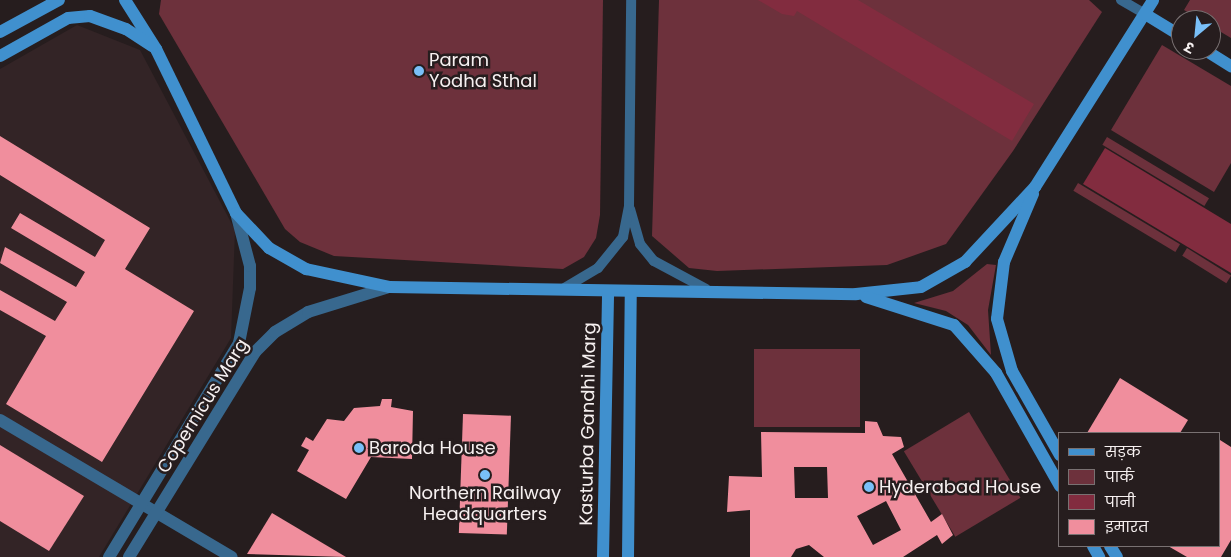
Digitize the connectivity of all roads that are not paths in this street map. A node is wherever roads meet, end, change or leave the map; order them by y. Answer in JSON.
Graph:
{"nodes":[{"id":1,"x":59,"y":0,"type":"edge"},
{"id":2,"x":125,"y":0,"type":"edge"},
{"id":3,"x":631,"y":0,"type":"edge"},
{"id":4,"x":1121,"y":0,"type":"edge"},
{"id":5,"x":1153,"y":0,"type":"edge"},
{"id":6,"x":1145,"y":14,"type":"junction"},
{"id":7,"x":1171,"y":30,"type":"edge"},
{"id":8,"x":0,"y":32,"type":"edge"},
{"id":9,"x":156,"y":49,"type":"junction"},
{"id":10,"x":0,"y":56,"type":"edge"},
{"id":11,"x":1035,"y":188,"type":"junction"},
{"id":12,"x":629,"y":206,"type":"junction"},
{"id":13,"x":236,"y":213,"type":"junction"},
{"id":14,"x":390,"y":287,"type":"junction"},
{"id":15,"x":560,"y":290,"type":"junction"},
{"id":16,"x":608,"y":292,"type":"junction"},
{"id":17,"x":631,"y":292,"type":"junction"},
{"id":18,"x":717,"y":293,"type":"junction"},
{"id":19,"x":856,"y":294,"type":"junction"},
{"id":20,"x":239,"y":343,"type":"junction"},
{"id":21,"x":255,"y":352,"type":"junction"},
{"id":22,"x":0,"y":420,"type":"edge"},
{"id":23,"x":1058,"y":452,"type":"edge"},
{"id":24,"x":1058,"y":482,"type":"edge"},
{"id":25,"x":142,"y":503,"type":"junction"},
{"id":26,"x":156,"y":512,"type":"junction"},
{"id":27,"x":109,"y":557,"type":"edge"},
{"id":28,"x":129,"y":557,"type":"edge"},
{"id":29,"x":232,"y":557,"type":"edge"},
{"id":30,"x":603,"y":557,"type":"edge"},
{"id":31,"x":628,"y":557,"type":"edge"}],
"edges":[{"from":1,"to":8,"type":"main road"},
{"from":2,"to":9,"type":"main road"},
{"from":3,"to":12,"type":"street"},
{"from":4,"to":6,"type":"street"},
{"from":5,"to":6,"type":"main road"},
{"from":6,"to":7,"type":"main road"},
{"from":6,"to":11,"type":"main road"},
{"from":9,"to":10,"type":"main road"},
{"from":9,"to":13,"type":"main road"},
{"from":11,"to":19,"type":"main road"},
{"from":11,"to":23,"type":"main road"},
{"from":12,"to":15,"type":"street"},
{"from":12,"to":18,"type":"street"},
{"from":13,"to":14,"type":"main road"},
{"from":13,"to":20,"type":"street","name":"Copernicus Marg"},
{"from":14,"to":15,"type":"main road"},
{"from":14,"to":21,"type":"street","name":"Copernicus Marg"},
{"from":15,"to":16,"type":"main road"},
{"from":16,"to":17,"type":"main road"},
{"from":16,"to":30,"type":"main road","name":"Kasturba Gandhi Marg"},
{"from":17,"to":18,"type":"main road"},
{"from":17,"to":31,"type":"main road"},
{"from":18,"to":19,"type":"main road"},
{"from":19,"to":24,"type":"main road"},
{"from":20,"to":21,"type":"street"},
{"from":20,"to":25,"type":"street","name":"Copernicus Marg"},
{"from":21,"to":26,"type":"street","name":"Copernicus Marg"},
{"from":22,"to":25,"type":"street"},
{"from":25,"to":26,"type":"street"},
{"from":25,"to":27,"type":"street","name":"Copernicus Marg"},
{"from":26,"to":28,"type":"street","name":"Copernicus Marg"},
{"from":26,"to":29,"type":"street"}]}
